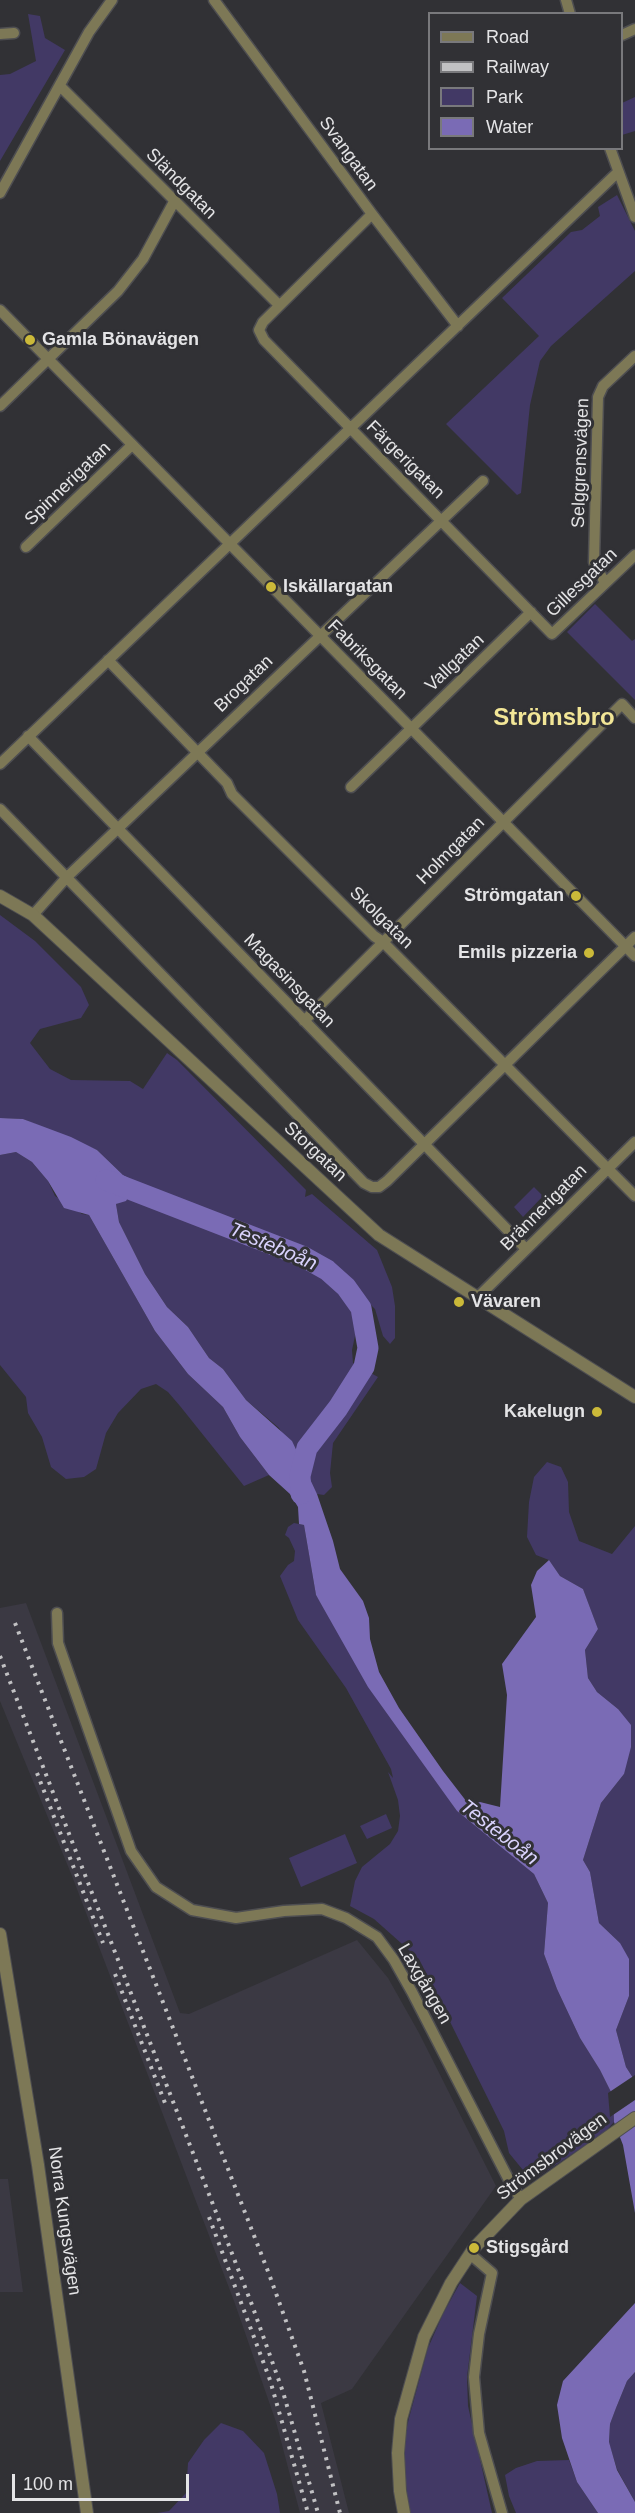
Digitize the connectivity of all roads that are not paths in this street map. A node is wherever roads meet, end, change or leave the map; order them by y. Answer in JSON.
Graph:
{"nodes":[{"id":1,"x":112,"y":0,"type":"edge"},
{"id":2,"x":214,"y":0,"type":"edge"},
{"id":3,"x":14,"y":33,"type":"dead end"},
{"id":4,"x":0,"y":34,"type":"edge"},
{"id":5,"x":60,"y":86,"type":"junction"},
{"id":6,"x":611,"y":150,"type":"edge"},
{"id":7,"x":617,"y":173,"type":"junction"},
{"id":8,"x":0,"y":193,"type":"edge"},
{"id":9,"x":175,"y":201,"type":"junction"},
{"id":10,"x":372,"y":214,"type":"junction"},
{"id":11,"x":635,"y":217,"type":"edge"},
{"id":12,"x":279,"y":305,"type":"junction"},
{"id":13,"x":0,"y":310,"type":"edge"},
{"id":14,"x":458,"y":326,"type":"junction"},
{"id":15,"x":635,"y":356,"type":"edge"},
{"id":16,"x":48,"y":359,"type":"junction"},
{"id":17,"x":0,"y":406,"type":"edge"},
{"id":18,"x":351,"y":428,"type":"junction"},
{"id":19,"x":132,"y":445,"type":"junction"},
{"id":20,"x":483,"y":480,"type":"dead end"},
{"id":21,"x":441,"y":519,"type":"junction"},
{"id":22,"x":230,"y":544,"type":"junction"},
{"id":23,"x":26,"y":548,"type":"dead end"},
{"id":24,"x":635,"y":555,"type":"edge"},
{"id":25,"x":605,"y":583,"type":"junction"},
{"id":26,"x":531,"y":612,"type":"junction"},
{"id":27,"x":552,"y":634,"type":"joint"},
{"id":28,"x":318,"y":635,"type":"junction"},
{"id":29,"x":108,"y":660,"type":"junction"},
{"id":30,"x":635,"y":718,"type":"edge"},
{"id":31,"x":411,"y":728,"type":"junction"},
{"id":32,"x":28,"y":736,"type":"junction"},
{"id":33,"x":197,"y":753,"type":"junction"},
{"id":34,"x":0,"y":764,"type":"edge"},
{"id":35,"x":351,"y":787,"type":"dead end"},
{"id":36,"x":0,"y":809,"type":"edge"},
{"id":37,"x":503,"y":822,"type":"junction"},
{"id":38,"x":118,"y":828,"type":"junction"},
{"id":39,"x":67,"y":877,"type":"junction"},
{"id":40,"x":0,"y":896,"type":"edge"},
{"id":41,"x":33,"y":915,"type":"junction"},
{"id":42,"x":635,"y":937,"type":"edge"},
{"id":43,"x":383,"y":942,"type":"junction"},
{"id":44,"x":626,"y":946,"type":"junction"},
{"id":45,"x":635,"y":956,"type":"edge"},
{"id":46,"x":304,"y":1021,"type":"junction"},
{"id":47,"x":504,"y":1064,"type":"junction"},
{"id":48,"x":635,"y":1142,"type":"edge"},
{"id":49,"x":424,"y":1144,"type":"junction"},
{"id":50,"x":608,"y":1169,"type":"junction"},
{"id":51,"x":635,"y":1196,"type":"edge"},
{"id":52,"x":526,"y":1250,"type":"junction"},
{"id":53,"x":477,"y":1299,"type":"junction"},
{"id":54,"x":635,"y":1398,"type":"edge"},
{"id":55,"x":57,"y":1613,"type":"dead end"},
{"id":56,"x":0,"y":1934,"type":"edge"},
{"id":57,"x":635,"y":2118,"type":"edge"},
{"id":58,"x":521,"y":2199,"type":"junction"},
{"id":59,"x":470,"y":2254,"type":"junction"},
{"id":60,"x":87,"y":2513,"type":"edge"},
{"id":61,"x":404,"y":2513,"type":"edge"},
{"id":62,"x":502,"y":2513,"type":"edge"}],
"edges":[{"from":1,"to":5,"type":"street"},
{"from":2,"to":10,"type":"street","name":"Svangatan"},
{"from":3,"to":4,"type":"street"},
{"from":5,"to":8,"type":"street"},
{"from":5,"to":9,"type":"street","name":"Sländgatan"},
{"from":6,"to":7,"type":"street"},
{"from":7,"to":11,"type":"street"},
{"from":7,"to":14,"type":"street"},
{"from":9,"to":12,"type":"street","name":"Sländgatan"},
{"from":9,"to":16,"type":"street"},
{"from":10,"to":12,"type":"street"},
{"from":10,"to":14,"type":"street","name":"Svangatan"},
{"from":12,"to":18,"type":"street","name":"Färgerigatan"},
{"from":13,"to":16,"type":"street","name":"Fabriksgatan"},
{"from":14,"to":18,"type":"street"},
{"from":15,"to":25,"type":"street","name":"Selggrensvägen"},
{"from":16,"to":17,"type":"street"},
{"from":16,"to":19,"type":"street","name":"Fabriksgatan"},
{"from":18,"to":21,"type":"street","name":"Färgerigatan"},
{"from":18,"to":22,"type":"street"},
{"from":19,"to":22,"type":"street","name":"Fabriksgatan"},
{"from":19,"to":23,"type":"street","name":"Spinnerigatan"},
{"from":20,"to":21,"type":"street","name":"Brogatan"},
{"from":21,"to":26,"type":"street","name":"Färgerigatan"},
{"from":21,"to":28,"type":"street","name":"Brogatan"},
{"from":22,"to":28,"type":"street","name":"Fabriksgatan"},
{"from":22,"to":29,"type":"street"},
{"from":24,"to":25,"type":"street","name":"Gillesgatan"},
{"from":25,"to":27,"type":"street","name":"Gillesgatan"},
{"from":26,"to":27,"type":"street","name":"Färgerigatan"},
{"from":26,"to":31,"type":"street","name":"Vallgatan"},
{"from":28,"to":31,"type":"street","name":"Fabriksgatan"},
{"from":28,"to":33,"type":"street","name":"Brogatan"},
{"from":29,"to":32,"type":"street"},
{"from":29,"to":33,"type":"street","name":"Skolgatan"},
{"from":30,"to":37,"type":"street","name":"Holmgatan"},
{"from":31,"to":35,"type":"street","name":"Vallgatan"},
{"from":31,"to":37,"type":"street","name":"Fabriksgatan"},
{"from":32,"to":34,"type":"street"},
{"from":32,"to":38,"type":"street","name":"Magasinsgatan"},
{"from":33,"to":38,"type":"street","name":"Brogatan"},
{"from":33,"to":43,"type":"street","name":"Skolgatan"},
{"from":36,"to":39,"type":"street"},
{"from":37,"to":43,"type":"street","name":"Holmgatan"},
{"from":37,"to":44,"type":"street","name":"Fabriksgatan"},
{"from":38,"to":39,"type":"street","name":"Brogatan"},
{"from":38,"to":46,"type":"street","name":"Magasinsgatan"},
{"from":39,"to":41,"type":"street","name":"Brogatan"},
{"from":39,"to":49,"type":"street"},
{"from":40,"to":41,"type":"street","name":"Storgatan"},
{"from":41,"to":53,"type":"street","name":"Storgatan"},
{"from":42,"to":44,"type":"street"},
{"from":43,"to":46,"type":"street","name":"Holmgatan"},
{"from":43,"to":47,"type":"street","name":"Skolgatan"},
{"from":44,"to":45,"type":"street","name":"Fabriksgatan"},
{"from":44,"to":47,"type":"street"},
{"from":46,"to":49,"type":"street","name":"Magasinsgatan"},
{"from":47,"to":49,"type":"street"},
{"from":47,"to":50,"type":"street","name":"Skolgatan"},
{"from":48,"to":50,"type":"street","name":"Brännerigatan"},
{"from":49,"to":52,"type":"street","name":"Magasinsgatan"},
{"from":50,"to":51,"type":"street","name":"Skolgatan"},
{"from":50,"to":52,"type":"street","name":"Brännerigatan"},
{"from":52,"to":53,"type":"street","name":"Brännerigatan"},
{"from":53,"to":54,"type":"street","name":"Storgatan"},
{"from":55,"to":58,"type":"street","name":"Laxgången"},
{"from":56,"to":60,"type":"street","name":"Norra Kungsvägen"},
{"from":57,"to":58,"type":"street","name":"Strömsbrovägen"},
{"from":58,"to":59,"type":"street","name":"Strömsbrovägen"},
{"from":59,"to":61,"type":"street","name":"Strömsbrovägen"},
{"from":59,"to":62,"type":"street"}]}
